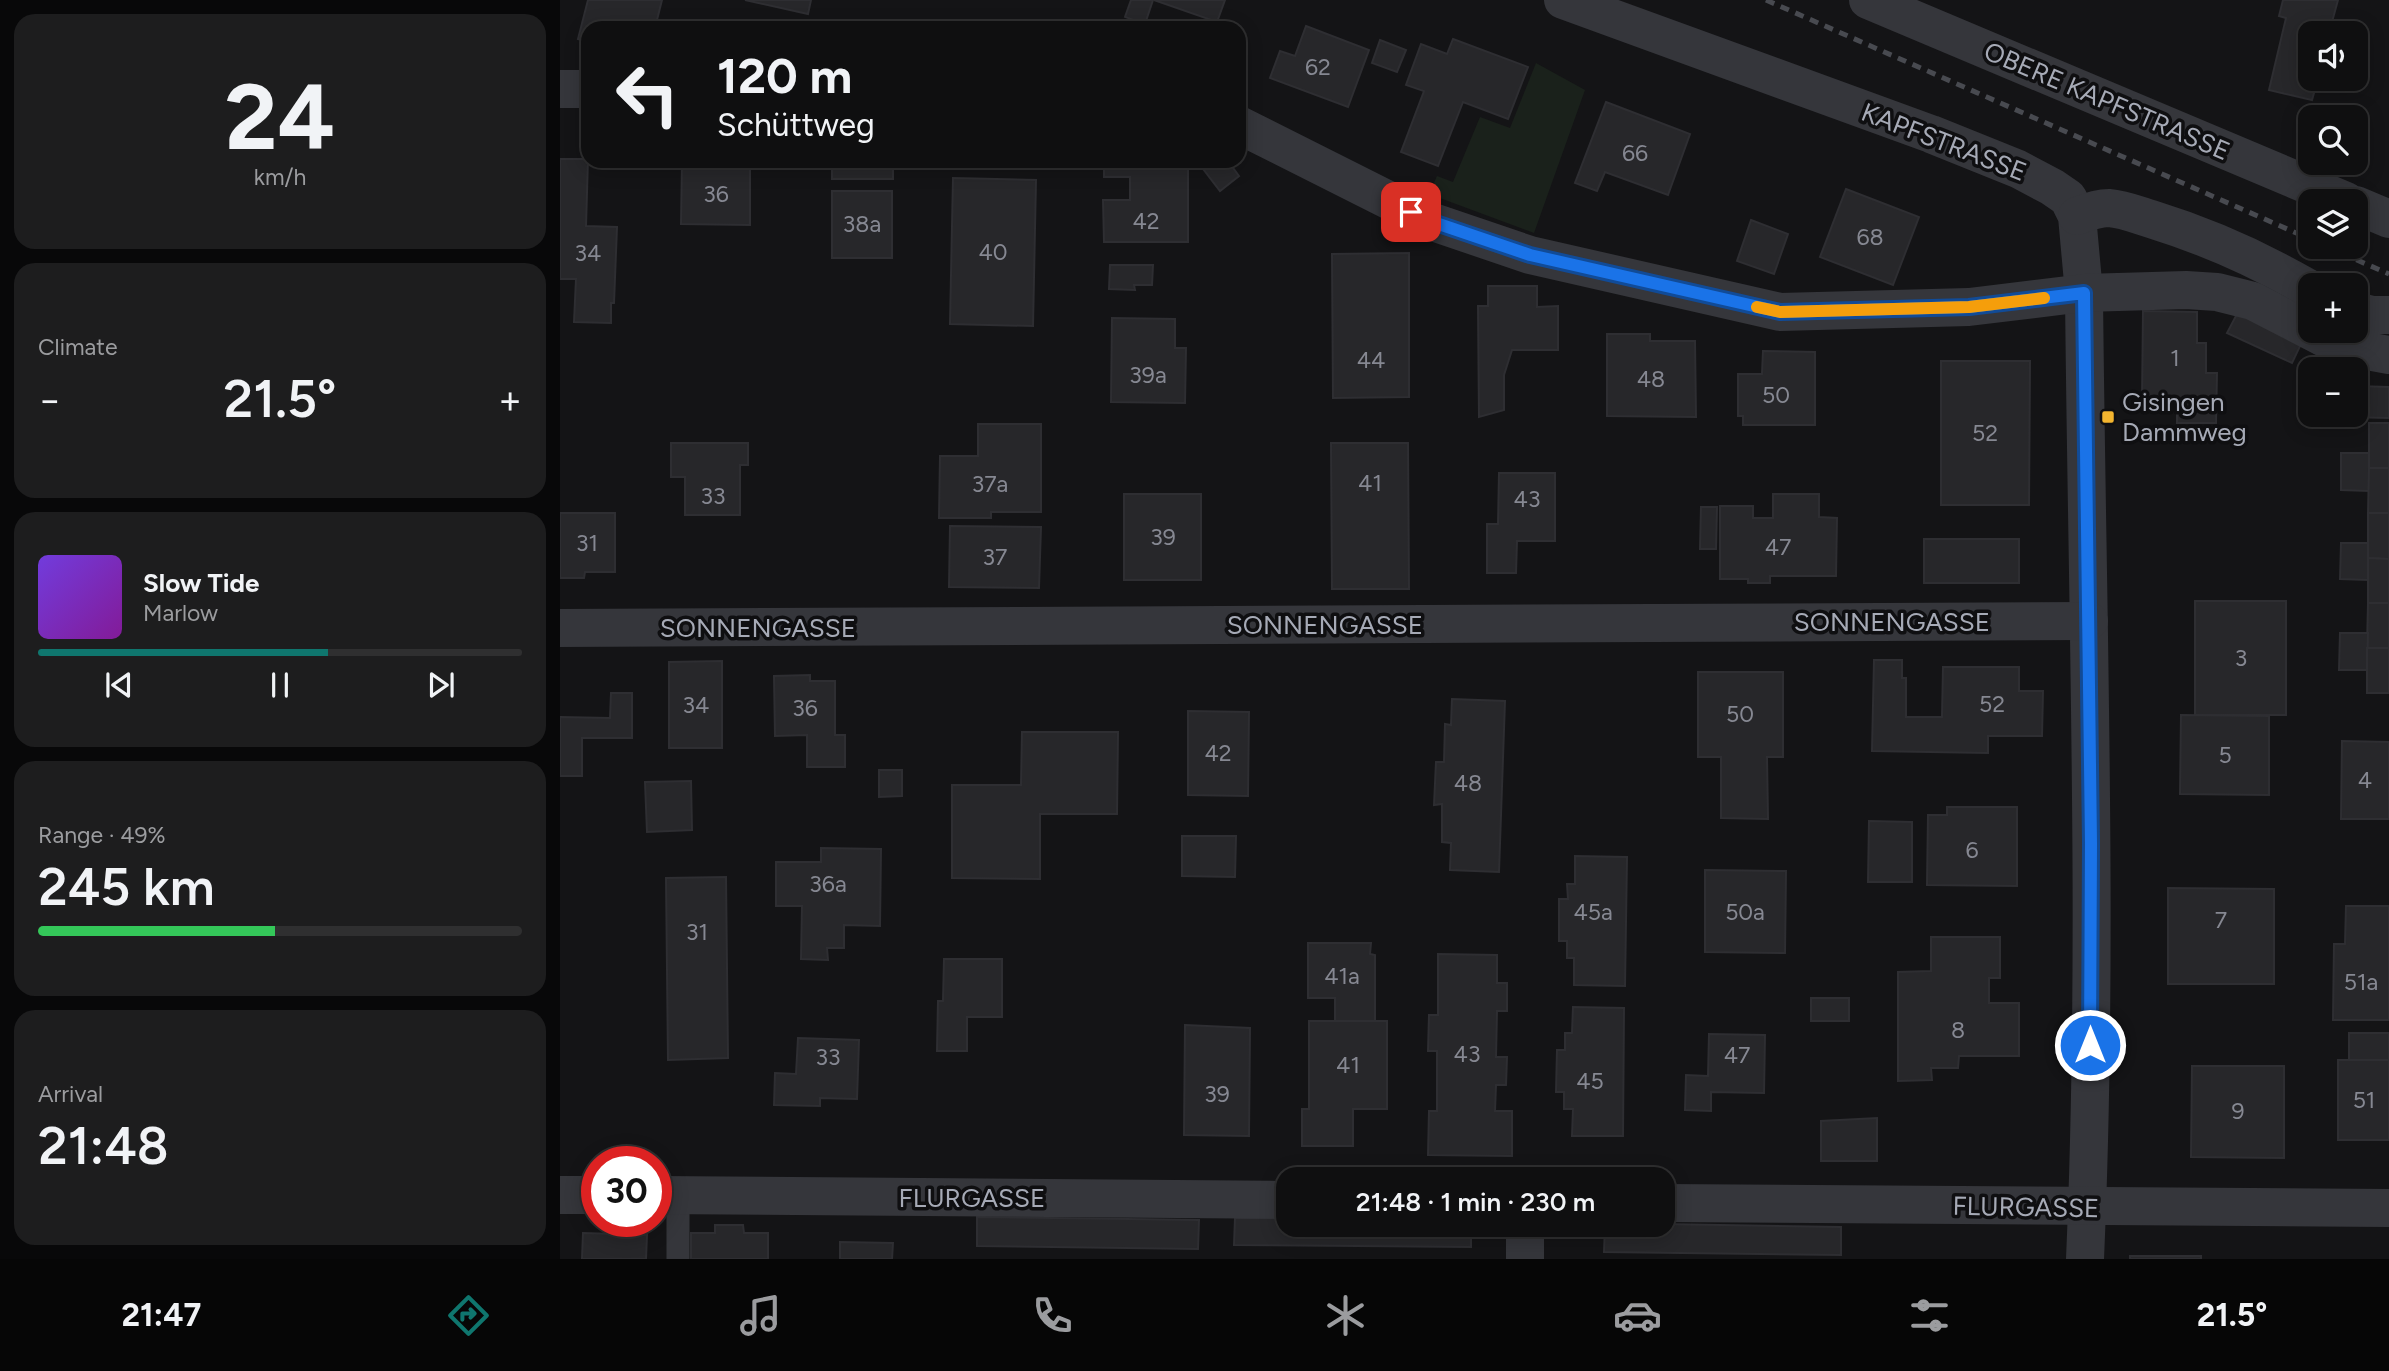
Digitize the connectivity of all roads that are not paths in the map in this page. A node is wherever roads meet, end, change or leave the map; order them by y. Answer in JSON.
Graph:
{"nodes":[{"id":1,"x":1563,"y":0,"type":"edge"},
{"id":2,"x":1868,"y":0,"type":"edge"},
{"id":3,"x":560,"y":89,"type":"edge"},
{"id":4,"x":581,"y":89,"type":"edge"},
{"id":5,"x":1246,"y":129,"type":"edge"},
{"id":6,"x":2317,"y":189,"type":"edge"},
{"id":7,"x":2368,"y":210,"type":"edge"},
{"id":8,"x":2077,"y":216,"type":"junction"},
{"id":9,"x":2389,"y":219,"type":"edge"},
{"id":10,"x":2298,"y":283,"type":"edge"},
{"id":11,"x":2084,"y":293,"type":"junction"},
{"id":12,"x":2368,"y":314,"type":"edge"},
{"id":13,"x":2389,"y":314,"type":"edge"},
{"id":14,"x":2389,"y":355,"type":"edge"},
{"id":15,"x":2089,"y":621,"type":"junction"},
{"id":16,"x":560,"y":628,"type":"edge"},
{"id":17,"x":560,"y":1195,"type":"edge"},
{"id":18,"x":581,"y":1195,"type":"edge"},
{"id":19,"x":672,"y":1196,"type":"edge"},
{"id":20,"x":1276,"y":1200,"type":"edge"},
{"id":21,"x":1675,"y":1203,"type":"edge"},
{"id":22,"x":2087,"y":1208,"type":"junction"},
{"id":23,"x":2389,"y":1208,"type":"edge"},
{"id":24,"x":672,"y":1225,"type":"edge"},
{"id":25,"x":1525,"y":1237,"type":"edge"},
{"id":26,"x":678,"y":1259,"type":"edge"},
{"id":27,"x":1525,"y":1259,"type":"edge"},
{"id":28,"x":2085,"y":1259,"type":"edge"}],
"edges":[{"from":1,"to":8,"type":"street","name":"KAPFSTRASSE"},
{"from":2,"to":6,"type":"street","name":"OBERE KAPFSTRASSE"},
{"from":3,"to":4,"type":"street"},
{"from":5,"to":11,"type":"street"},
{"from":7,"to":9,"type":"street"},
{"from":8,"to":10,"type":"street"},
{"from":8,"to":11,"type":"street"},
{"from":11,"to":14,"type":"street"},
{"from":11,"to":15,"type":"street"},
{"from":12,"to":13,"type":"street"},
{"from":15,"to":16,"type":"street","name":"SONNENGASSE"},
{"from":15,"to":22,"type":"street"},
{"from":17,"to":18,"type":"street"},
{"from":19,"to":20,"type":"street","name":"FLURGASSE"},
{"from":21,"to":22,"type":"street","name":"FLURGASSE"},
{"from":22,"to":23,"type":"street","name":"FLURGASSE"},
{"from":22,"to":28,"type":"street"},
{"from":24,"to":26,"type":"lane"},
{"from":25,"to":27,"type":"street"}]}
